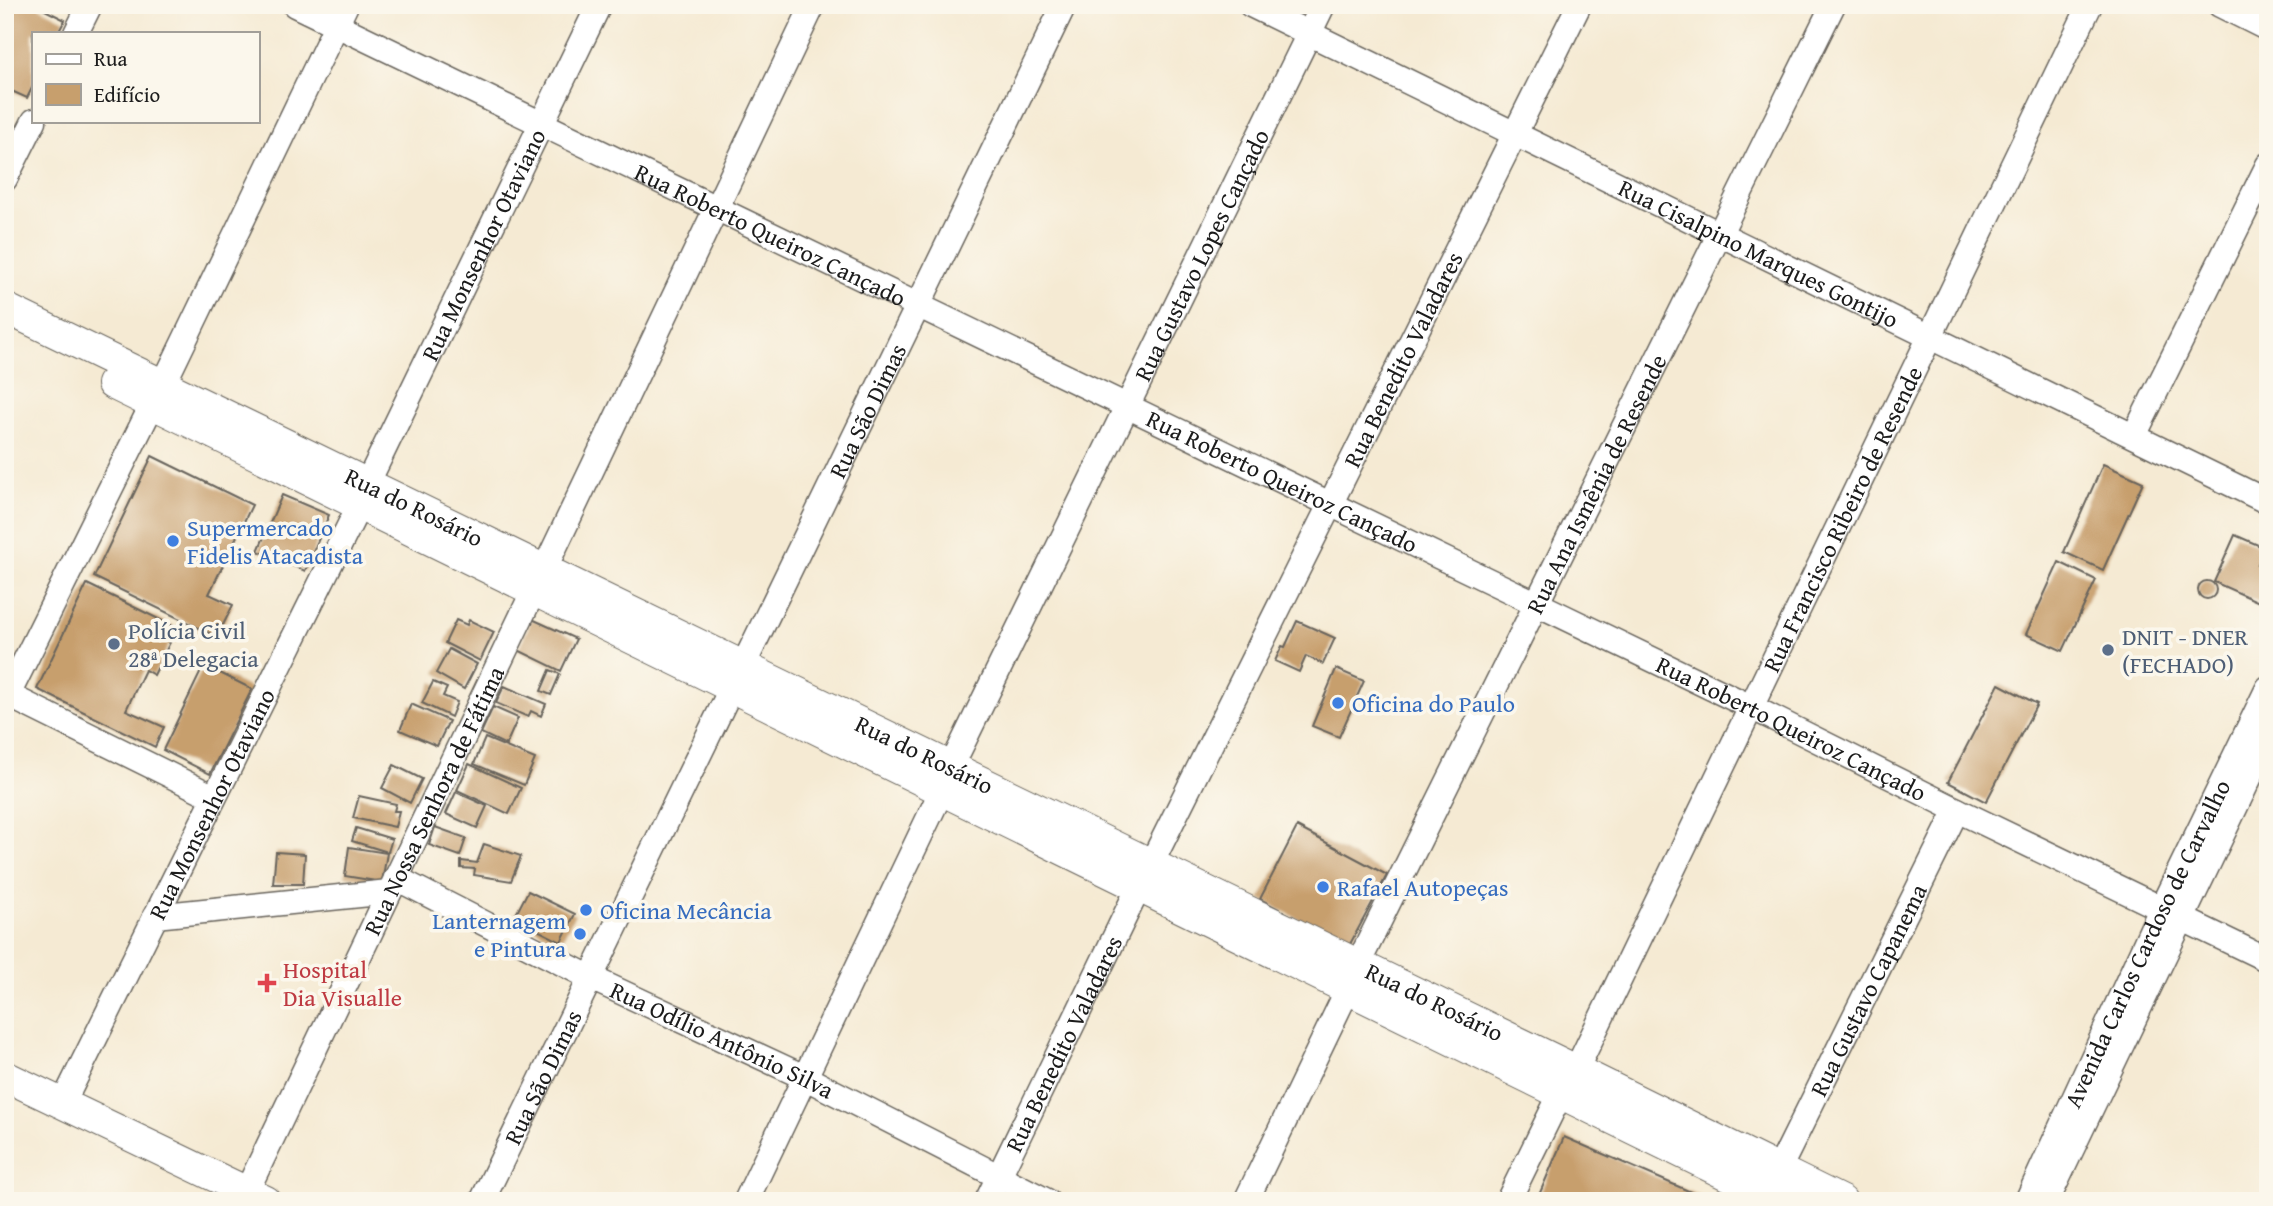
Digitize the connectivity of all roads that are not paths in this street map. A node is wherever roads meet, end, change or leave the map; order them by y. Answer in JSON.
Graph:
{"nodes":[{"id":1,"x":90,"y":5,"type":"edge"},
{"id":2,"x":295,"y":5,"type":"edge"},
{"id":3,"x":598,"y":5,"type":"edge"},
{"id":4,"x":813,"y":5,"type":"edge"},
{"id":5,"x":1064,"y":5,"type":"edge"},
{"id":6,"x":1251,"y":5,"type":"edge"},
{"id":7,"x":1323,"y":5,"type":"edge"},
{"id":8,"x":1579,"y":5,"type":"edge"},
{"id":9,"x":1833,"y":5,"type":"edge"},
{"id":10,"x":2090,"y":5,"type":"edge"},
{"id":11,"x":2220,"y":5,"type":"edge"},
{"id":12,"x":341,"y":15,"type":"edge"},
{"id":13,"x":2268,"y":29,"type":"edge"},
{"id":14,"x":76,"y":32,"type":"edge"},
{"id":15,"x":1309,"y":34,"type":"junction"},
{"id":16,"x":34,"y":122,"type":"edge"},
{"id":17,"x":541,"y":124,"type":"junction"},
{"id":18,"x":1516,"y":134,"type":"junction"},
{"id":19,"x":2268,"y":165,"type":"edge"},
{"id":20,"x":5,"y":180,"type":"edge"},
{"id":21,"x":716,"y":208,"type":"junction"},
{"id":22,"x":1720,"y":234,"type":"junction"},
{"id":23,"x":918,"y":305,"type":"junction"},
{"id":24,"x":5,"y":308,"type":"edge"},
{"id":25,"x":5,"y":331,"type":"edge"},
{"id":26,"x":1930,"y":337,"type":"junction"},
{"id":27,"x":158,"y":394,"type":"junction"},
{"id":28,"x":1127,"y":406,"type":"junction"},
{"id":29,"x":2134,"y":436,"type":"junction"},
{"id":30,"x":364,"y":494,"type":"junction"},
{"id":31,"x":2268,"y":502,"type":"edge"},
{"id":32,"x":1330,"y":505,"type":"junction"},
{"id":33,"x":539,"y":580,"type":"junction"},
{"id":34,"x":1537,"y":604,"type":"junction"},
{"id":35,"x":737,"y":677,"type":"junction"},
{"id":36,"x":2268,"y":688,"type":"edge"},
{"id":37,"x":7,"y":698,"type":"edge"},
{"id":38,"x":1751,"y":707,"type":"junction"},
{"id":39,"x":2268,"y":739,"type":"edge"},
{"id":40,"x":946,"y":778,"type":"junction"},
{"id":41,"x":214,"y":797,"type":"junction"},
{"id":42,"x":1957,"y":810,"type":"junction"},
{"id":43,"x":1145,"y":875,"type":"junction"},
{"id":44,"x":393,"y":885,"type":"junction"},
{"id":45,"x":2171,"y":913,"type":"junction"},
{"id":46,"x":156,"y":916,"type":"junction"},
{"id":47,"x":2268,"y":960,"type":"edge"},
{"id":48,"x":1353,"y":976,"type":"junction"},
{"id":49,"x":591,"y":978,"type":"junction"},
{"id":50,"x":5,"y":1076,"type":"edge"},
{"id":51,"x":804,"y":1077,"type":"junction"},
{"id":52,"x":1568,"y":1081,"type":"junction"},
{"id":53,"x":63,"y":1103,"type":"junction"},
{"id":54,"x":998,"y":1177,"type":"junction"},
{"id":55,"x":1772,"y":1191,"type":"edge"},
{"id":56,"x":251,"y":1198,"type":"edge"},
{"id":57,"x":482,"y":1201,"type":"edge"},
{"id":58,"x":746,"y":1201,"type":"edge"},
{"id":59,"x":987,"y":1201,"type":"edge"},
{"id":60,"x":1047,"y":1201,"type":"edge"},
{"id":61,"x":1246,"y":1201,"type":"edge"},
{"id":62,"x":1508,"y":1201,"type":"edge"},
{"id":63,"x":1842,"y":1201,"type":"edge"},
{"id":64,"x":2027,"y":1201,"type":"edge"},
{"id":65,"x":2047,"y":1201,"type":"edge"}],
"edges":[{"from":1,"to":14,"type":"street"},
{"from":2,"to":12,"type":"street","name":"Rua Roberto Queiroz Cançado"},
{"from":3,"to":17,"type":"street","name":"Rua Monsenhor Otaviano"},
{"from":4,"to":21,"type":"street","name":"Rua Nossa Senhora de Fátima"},
{"from":5,"to":23,"type":"street","name":"Rua São Dimas"},
{"from":6,"to":15,"type":"street","name":"Rua Cisalpino Marques Gontijo"},
{"from":7,"to":15,"type":"street","name":"Rua Gustavo Lopes Cançado"},
{"from":8,"to":18,"type":"street","name":"Rua Benedito Valadares"},
{"from":9,"to":22,"type":"street","name":"Rua Ana Ismênia de Resende"},
{"from":10,"to":26,"type":"street","name":"Rua Francisco Ribeiro de Resende"},
{"from":11,"to":13,"type":"street"},
{"from":12,"to":17,"type":"street","name":"Rua Roberto Queiroz Cançado"},
{"from":12,"to":27,"type":"street"},
{"from":15,"to":18,"type":"street","name":"Rua Cisalpino Marques Gontijo"},
{"from":15,"to":28,"type":"street","name":"Rua Gustavo Lopes Cançado"},
{"from":16,"to":20,"type":"street"},
{"from":17,"to":21,"type":"street","name":"Rua Roberto Queiroz Cançado"},
{"from":17,"to":30,"type":"street","name":"Rua Monsenhor Otaviano"},
{"from":18,"to":22,"type":"street","name":"Rua Cisalpino Marques Gontijo"},
{"from":18,"to":32,"type":"street","name":"Rua Benedito Valadares"},
{"from":19,"to":29,"type":"street"},
{"from":21,"to":23,"type":"street","name":"Rua Roberto Queiroz Cançado"},
{"from":21,"to":33,"type":"street","name":"Rua Nossa Senhora de Fátima"},
{"from":22,"to":26,"type":"street","name":"Rua Cisalpino Marques Gontijo"},
{"from":22,"to":34,"type":"street","name":"Rua Ana Ismênia de Resende"},
{"from":23,"to":28,"type":"street","name":"Rua Roberto Queiroz Cançado"},
{"from":23,"to":35,"type":"street","name":"Rua São Dimas"},
{"from":24,"to":27,"type":"main road","name":"Rua do Rosário"},
{"from":25,"to":27,"type":"main road","name":"Rua do Rosário"},
{"from":26,"to":29,"type":"street","name":"Rua Cisalpino Marques Gontijo"},
{"from":26,"to":38,"type":"street","name":"Rua Francisco Ribeiro de Resende"},
{"from":27,"to":30,"type":"main road","name":"Rua do Rosário"},
{"from":27,"to":37,"type":"street"},
{"from":28,"to":32,"type":"street","name":"Rua Roberto Queiroz Cançado"},
{"from":28,"to":40,"type":"street","name":"Rua Gustavo Lopes Cançado"},
{"from":29,"to":31,"type":"street","name":"Rua Cisalpino Marques Gontijo"},
{"from":30,"to":33,"type":"main road","name":"Rua do Rosário"},
{"from":30,"to":41,"type":"street","name":"Rua Monsenhor Otaviano"},
{"from":32,"to":34,"type":"street","name":"Rua Roberto Queiroz Cançado"},
{"from":32,"to":43,"type":"street","name":"Rua Benedito Valadares"},
{"from":33,"to":35,"type":"main road","name":"Rua do Rosário"},
{"from":33,"to":44,"type":"street","name":"Rua Nossa Senhora de Fátima"},
{"from":34,"to":38,"type":"street","name":"Rua Roberto Queiroz Cançado"},
{"from":34,"to":48,"type":"street","name":"Rua Ana Ismênia de Resende"},
{"from":35,"to":40,"type":"main road","name":"Rua do Rosário"},
{"from":35,"to":49,"type":"street","name":"Rua São Dimas"},
{"from":36,"to":45,"type":"street","name":"Avenida Carlos Cardoso de Carvalho"},
{"from":37,"to":41,"type":"street"},
{"from":38,"to":42,"type":"street","name":"Rua Roberto Queiroz Cançado"},
{"from":38,"to":52,"type":"street","name":"Rua Francisco Ribeiro de Resende"},
{"from":39,"to":45,"type":"street","name":"Avenida Carlos Cardoso de Carvalho"},
{"from":40,"to":43,"type":"main road","name":"Rua do Rosário"},
{"from":40,"to":51,"type":"street","name":"Rua Gustavo Lopes Cançado"},
{"from":41,"to":46,"type":"street","name":"Rua Monsenhor Otaviano"},
{"from":42,"to":45,"type":"street","name":"Rua Roberto Queiroz Cançado"},
{"from":42,"to":55,"type":"street","name":"Rua Gustavo Capanema"},
{"from":43,"to":48,"type":"main road","name":"Rua do Rosário"},
{"from":43,"to":54,"type":"street","name":"Rua Benedito Valadares"},
{"from":44,"to":46,"type":"street"},
{"from":44,"to":49,"type":"street","name":"Rua Odílio Antônio Silva"},
{"from":44,"to":56,"type":"street","name":"Rua Nossa Senhora de Fátima"},
{"from":45,"to":47,"type":"street","name":"Rua Roberto Queiroz Cançado"},
{"from":45,"to":64,"type":"street","name":"Avenida Carlos Cardoso de Carvalho"},
{"from":45,"to":65,"type":"street","name":"Avenida Carlos Cardoso de Carvalho"},
{"from":46,"to":53,"type":"street","name":"Rua Monsenhor Otaviano"},
{"from":48,"to":52,"type":"main road","name":"Rua do Rosário"},
{"from":48,"to":61,"type":"street","name":"Rua Ana Ismênia de Resende"},
{"from":49,"to":51,"type":"street","name":"Rua Odílio Antônio Silva"},
{"from":49,"to":57,"type":"street","name":"Rua São Dimas"},
{"from":50,"to":53,"type":"main road"},
{"from":51,"to":54,"type":"street","name":"Rua Odílio Antônio Silva"},
{"from":51,"to":58,"type":"street","name":"Rua Gustavo Lopes Cançado"},
{"from":52,"to":55,"type":"main road","name":"Rua do Rosário"},
{"from":52,"to":62,"type":"street","name":"Rua Francisco Ribeiro de Resende"},
{"from":53,"to":56,"type":"main road"},
{"from":54,"to":59,"type":"street","name":"Rua Benedito Valadares"},
{"from":54,"to":60,"type":"street","name":"Rua Odílio Antônio Silva"},
{"from":55,"to":63,"type":"main road","name":"Rua do Rosário"}]}
